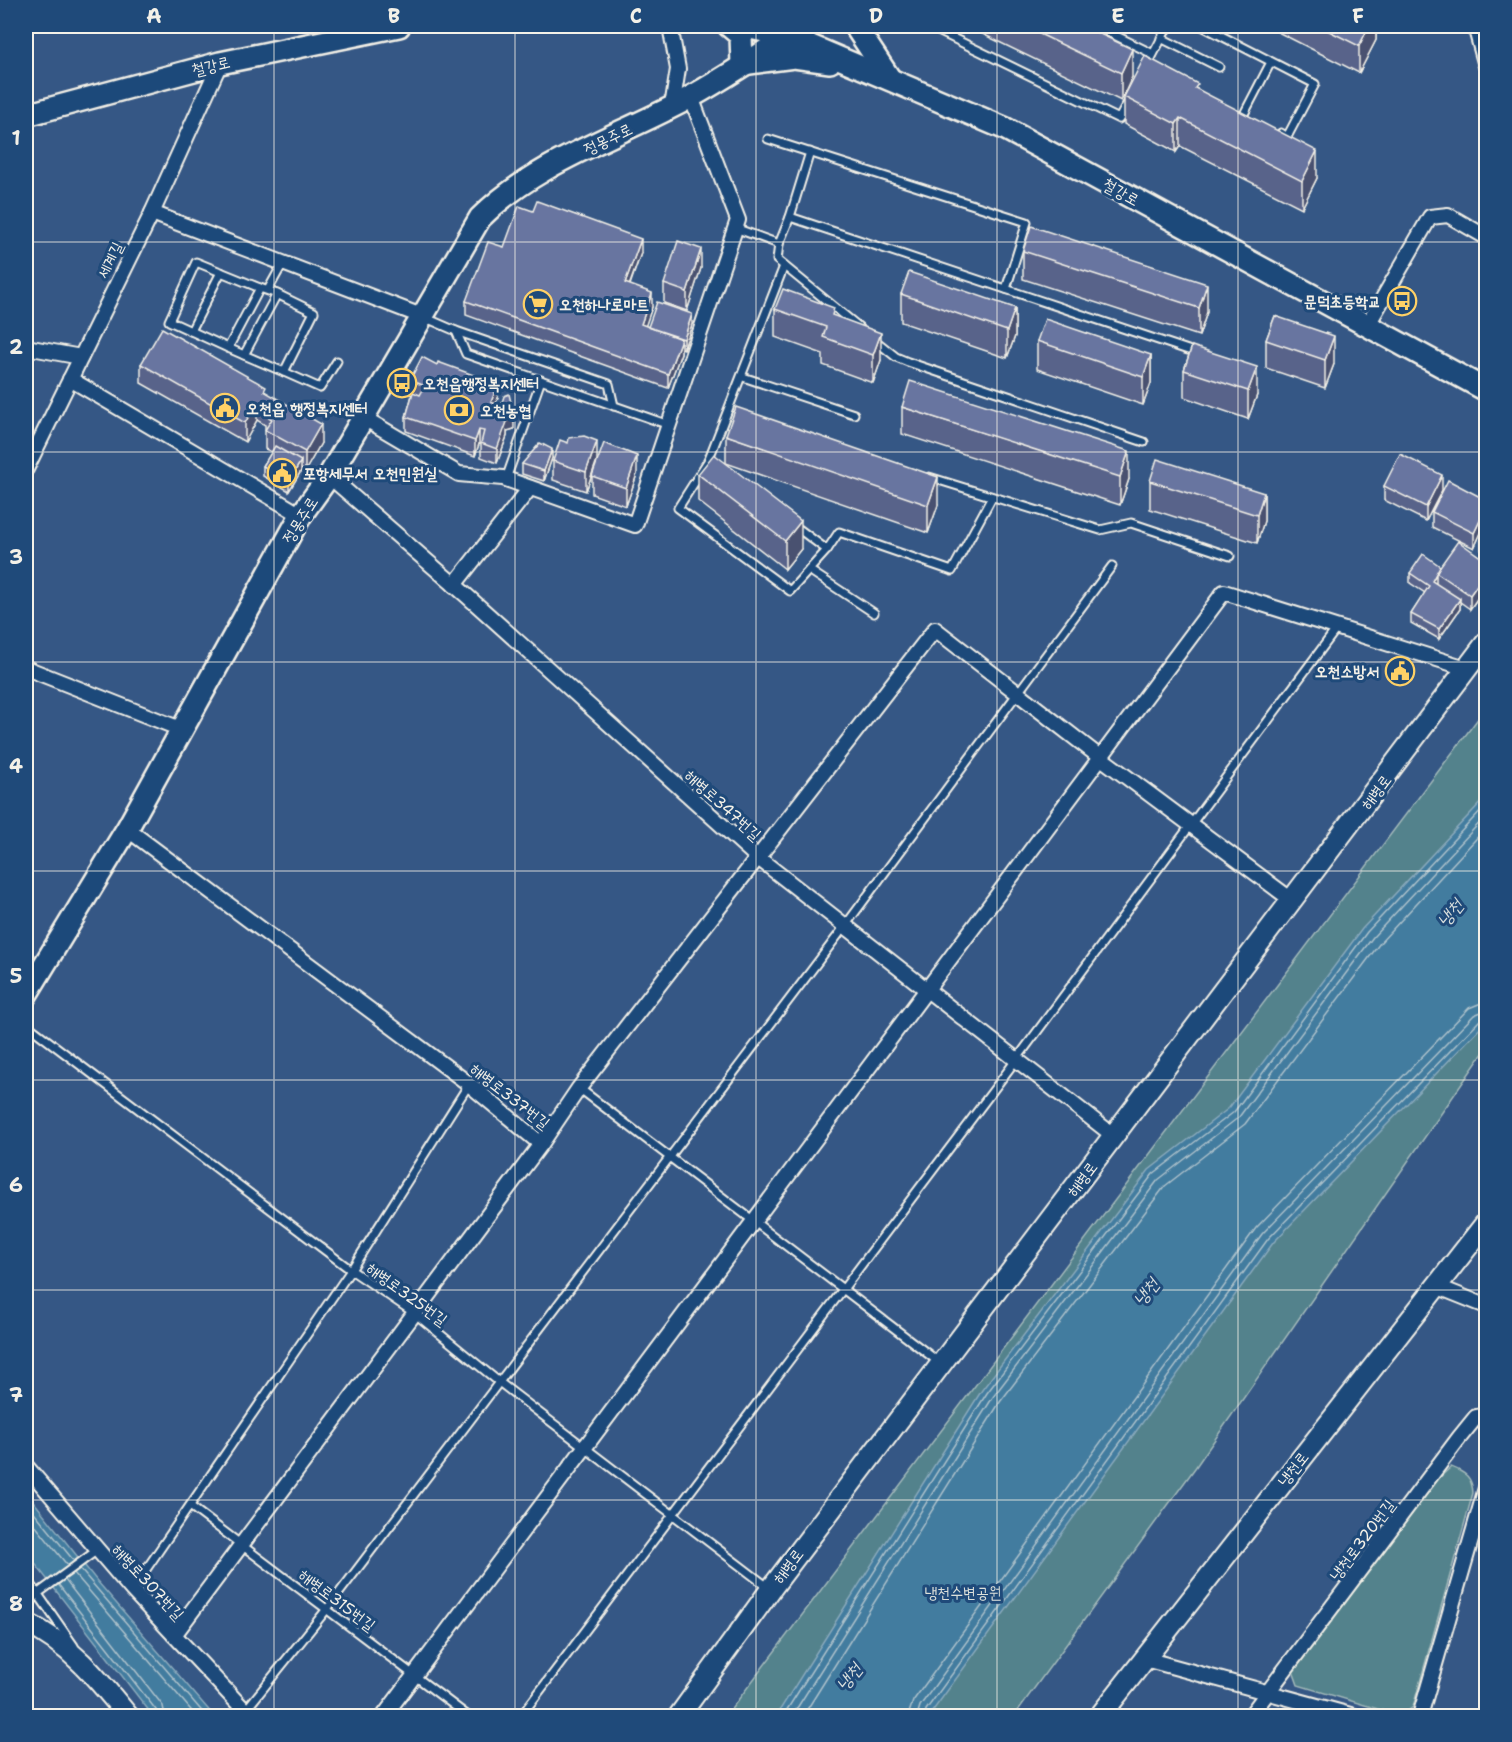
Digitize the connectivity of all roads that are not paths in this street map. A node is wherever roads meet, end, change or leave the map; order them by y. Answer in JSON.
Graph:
{"nodes":[{"id":1,"x":399,"y":26,"type":"edge"},
{"id":2,"x":670,"y":26,"type":"edge"},
{"id":3,"x":729,"y":26,"type":"edge"},
{"id":4,"x":741,"y":26,"type":"edge"},
{"id":5,"x":855,"y":26,"type":"edge"},
{"id":6,"x":928,"y":26,"type":"edge"},
{"id":7,"x":1096,"y":26,"type":"edge"},
{"id":8,"x":1168,"y":26,"type":"edge"},
{"id":9,"x":1202,"y":26,"type":"edge"},
{"id":10,"x":1475,"y":26,"type":"edge"},
{"id":11,"x":795,"y":31,"type":"edge"},
{"id":12,"x":1161,"y":38,"type":"junction"},
{"id":13,"x":1153,"y":54,"type":"junction"},
{"id":14,"x":1271,"y":62,"type":"junction"},
{"id":15,"x":220,"y":63,"type":"junction"},
{"id":16,"x":742,"y":64,"type":"junction"},
{"id":17,"x":1148,"y":65,"type":"junction"},
{"id":18,"x":857,"y":66,"type":"junction"},
{"id":19,"x":1486,"y":66,"type":"edge"},
{"id":20,"x":1219,"y":67,"type":"dead end"},
{"id":21,"x":1157,"y":70,"type":"edge"},
{"id":22,"x":1143,"y":74,"type":"edge"},
{"id":23,"x":890,"y":80,"type":"junction"},
{"id":24,"x":1134,"y":92,"type":"edge"},
{"id":25,"x":681,"y":102,"type":"junction"},
{"id":26,"x":1234,"y":109,"type":"edge"},
{"id":27,"x":1244,"y":114,"type":"junction"},
{"id":28,"x":26,"y":115,"type":"edge"},
{"id":29,"x":1253,"y":119,"type":"edge"},
{"id":30,"x":1270,"y":128,"type":"edge"},
{"id":31,"x":768,"y":139,"type":"dead end"},
{"id":32,"x":810,"y":152,"type":"junction"},
{"id":33,"x":152,"y":213,"type":"junction"},
{"id":34,"x":790,"y":218,"type":"junction"},
{"id":35,"x":735,"y":228,"type":"junction"},
{"id":36,"x":1486,"y":237,"type":"edge"},
{"id":37,"x":779,"y":244,"type":"junction"},
{"id":38,"x":283,"y":263,"type":"junction"},
{"id":39,"x":784,"y":266,"type":"junction"},
{"id":40,"x":221,"y":272,"type":"junction"},
{"id":41,"x":260,"y":288,"type":"junction"},
{"id":42,"x":1006,"y":289,"type":"junction"},
{"id":43,"x":268,"y":290,"type":"junction"},
{"id":44,"x":277,"y":294,"type":"junction"},
{"id":45,"x":424,"y":317,"type":"junction"},
{"id":46,"x":1367,"y":326,"type":"junction"},
{"id":47,"x":191,"y":331,"type":"junction"},
{"id":48,"x":456,"y":331,"type":"junction"},
{"id":49,"x":864,"y":332,"type":"edge"},
{"id":50,"x":873,"y":339,"type":"edge"},
{"id":51,"x":26,"y":347,"type":"edge"},
{"id":52,"x":228,"y":348,"type":"junction"},
{"id":53,"x":1188,"y":350,"type":"edge"},
{"id":54,"x":244,"y":356,"type":"junction"},
{"id":55,"x":81,"y":357,"type":"junction"},
{"id":56,"x":337,"y":361,"type":"dead end"},
{"id":57,"x":284,"y":372,"type":"junction"},
{"id":58,"x":743,"y":377,"type":"junction"},
{"id":59,"x":70,"y":379,"type":"junction"},
{"id":60,"x":541,"y":380,"type":"junction"},
{"id":61,"x":1486,"y":390,"type":"edge"},
{"id":62,"x":615,"y":406,"type":"junction"},
{"id":63,"x":730,"y":410,"type":"junction"},
{"id":64,"x":741,"y":414,"type":"edge"},
{"id":65,"x":854,"y":414,"type":"dead end"},
{"id":66,"x":364,"y":418,"type":"junction"},
{"id":67,"x":669,"y":425,"type":"junction"},
{"id":68,"x":1144,"y":442,"type":"dead end"},
{"id":69,"x":708,"y":461,"type":"junction"},
{"id":70,"x":718,"y":468,"type":"edge"},
{"id":71,"x":26,"y":469,"type":"edge"},
{"id":72,"x":916,"y":473,"type":"edge"},
{"id":73,"x":329,"y":476,"type":"junction"},
{"id":74,"x":506,"y":479,"type":"junction"},
{"id":75,"x":530,"y":488,"type":"junction"},
{"id":76,"x":992,"y":497,"type":"junction"},
{"id":77,"x":301,"y":514,"type":"junction"},
{"id":78,"x":790,"y":523,"type":"edge"},
{"id":79,"x":827,"y":550,"type":"junction"},
{"id":80,"x":1230,"y":556,"type":"dead end"},
{"id":81,"x":1112,"y":566,"type":"dead end"},
{"id":82,"x":809,"y":570,"type":"junction"},
{"id":83,"x":454,"y":585,"type":"junction"},
{"id":84,"x":874,"y":614,"type":"dead end"},
{"id":85,"x":1337,"y":628,"type":"junction"},
{"id":86,"x":1486,"y":643,"type":"edge"},
{"id":87,"x":26,"y":668,"type":"edge"},
{"id":88,"x":1469,"y":669,"type":"junction"},
{"id":89,"x":1017,"y":694,"type":"junction"},
{"id":90,"x":183,"y":730,"type":"junction"},
{"id":91,"x":1101,"y":758,"type":"junction"},
{"id":92,"x":1191,"y":825,"type":"junction"},
{"id":93,"x":127,"y":829,"type":"junction"},
{"id":94,"x":757,"y":857,"type":"junction"},
{"id":95,"x":1293,"y":901,"type":"junction"},
{"id":96,"x":845,"y":926,"type":"junction"},
{"id":97,"x":928,"y":991,"type":"junction"},
{"id":98,"x":26,"y":995,"type":"edge"},
{"id":99,"x":26,"y":1024,"type":"edge"},
{"id":100,"x":1016,"y":1060,"type":"junction"},
{"id":101,"x":468,"y":1084,"type":"junction"},
{"id":102,"x":579,"y":1088,"type":"junction"},
{"id":103,"x":1114,"y":1136,"type":"junction"},
{"id":104,"x":541,"y":1144,"type":"junction"},
{"id":105,"x":669,"y":1158,"type":"junction"},
{"id":106,"x":754,"y":1222,"type":"junction"},
{"id":107,"x":1486,"y":1223,"type":"edge"},
{"id":108,"x":351,"y":1270,"type":"junction"},
{"id":109,"x":1436,"y":1286,"type":"junction"},
{"id":110,"x":843,"y":1290,"type":"junction"},
{"id":111,"x":1486,"y":1306,"type":"edge"},
{"id":112,"x":413,"y":1312,"type":"junction"},
{"id":113,"x":941,"y":1364,"type":"junction"},
{"id":114,"x":499,"y":1382,"type":"junction"},
{"id":115,"x":1486,"y":1415,"type":"edge"},
{"id":116,"x":585,"y":1448,"type":"junction"},
{"id":117,"x":26,"y":1466,"type":"edge"},
{"id":118,"x":1486,"y":1488,"type":"edge"},
{"id":119,"x":190,"y":1506,"type":"junction"},
{"id":120,"x":673,"y":1514,"type":"junction"},
{"id":121,"x":242,"y":1545,"type":"junction"},
{"id":122,"x":92,"y":1554,"type":"junction"},
{"id":123,"x":26,"y":1577,"type":"edge"},
{"id":124,"x":771,"y":1589,"type":"junction"},
{"id":125,"x":132,"y":1590,"type":"junction"},
{"id":126,"x":39,"y":1593,"type":"junction"},
{"id":127,"x":26,"y":1608,"type":"edge"},
{"id":128,"x":327,"y":1609,"type":"junction"},
{"id":129,"x":26,"y":1623,"type":"edge"},
{"id":130,"x":174,"y":1635,"type":"junction"},
{"id":131,"x":1145,"y":1659,"type":"junction"},
{"id":132,"x":92,"y":1671,"type":"junction"},
{"id":133,"x":414,"y":1676,"type":"junction"},
{"id":134,"x":1268,"y":1693,"type":"junction"},
{"id":135,"x":248,"y":1714,"type":"edge"},
{"id":136,"x":1338,"y":1714,"type":"edge"},
{"id":137,"x":128,"y":1716,"type":"edge"},
{"id":138,"x":384,"y":1716,"type":"edge"},
{"id":139,"x":468,"y":1716,"type":"edge"},
{"id":140,"x":521,"y":1716,"type":"edge"},
{"id":141,"x":678,"y":1716,"type":"edge"},
{"id":142,"x":1100,"y":1716,"type":"edge"},
{"id":143,"x":1250,"y":1716,"type":"edge"},
{"id":144,"x":1354,"y":1716,"type":"edge"},
{"id":145,"x":1420,"y":1716,"type":"edge"}],
"edges":[{"from":1,"to":15,"type":"main road","name":"철강로"},
{"from":2,"to":25,"type":"street"},
{"from":3,"to":16,"type":"main road"},
{"from":4,"to":11,"type":"main road","name":"철강로"},
{"from":5,"to":23,"type":"main road"},
{"from":6,"to":24,"type":"lane"},
{"from":7,"to":13,"type":"lane"},
{"from":8,"to":12,"type":"lane"},
{"from":9,"to":14,"type":"lane"},
{"from":10,"to":19,"type":"street"},
{"from":11,"to":16,"type":"main road","name":"정몽주로"},
{"from":11,"to":18,"type":"main road","name":"철강로"},
{"from":12,"to":13,"type":"lane"},
{"from":12,"to":20,"type":"lane"},
{"from":13,"to":17,"type":"lane"},
{"from":14,"to":27,"type":"lane"},
{"from":14,"to":30,"type":"lane"},
{"from":15,"to":28,"type":"main road","name":"철강로"},
{"from":15,"to":33,"type":"street","name":"세계길"},
{"from":16,"to":18,"type":"main road"},
{"from":16,"to":25,"type":"main road","name":"정몽주로"},
{"from":17,"to":21,"type":"lane"},
{"from":17,"to":22,"type":"lane"},
{"from":18,"to":23,"type":"main road","name":"철강로"},
{"from":23,"to":46,"type":"main road","name":"철강로"},
{"from":25,"to":35,"type":"street"},
{"from":25,"to":45,"type":"main road","name":"정몽주로"},
{"from":26,"to":27,"type":"lane"},
{"from":27,"to":29,"type":"lane"},
{"from":31,"to":32,"type":"lane"},
{"from":32,"to":34,"type":"lane"},
{"from":32,"to":42,"type":"lane"},
{"from":33,"to":38,"type":"street"},
{"from":33,"to":55,"type":"street","name":"세계길"},
{"from":34,"to":37,"type":"lane"},
{"from":34,"to":42,"type":"lane"},
{"from":35,"to":37,"type":"lane"},
{"from":35,"to":67,"type":"street"},
{"from":36,"to":46,"type":"street"},
{"from":37,"to":39,"type":"lane"},
{"from":38,"to":43,"type":"lane"},
{"from":38,"to":45,"type":"street"},
{"from":39,"to":49,"type":"lane"},
{"from":39,"to":58,"type":"lane"},
{"from":40,"to":41,"type":"lane"},
{"from":40,"to":47,"type":"lane"},
{"from":40,"to":47,"type":"lane"},
{"from":41,"to":43,"type":"lane"},
{"from":41,"to":52,"type":"lane"},
{"from":42,"to":53,"type":"lane"},
{"from":43,"to":44,"type":"lane"},
{"from":44,"to":54,"type":"lane"},
{"from":44,"to":57,"type":"lane"},
{"from":45,"to":48,"type":"lane"},
{"from":45,"to":66,"type":"main road","name":"정몽주로"},
{"from":46,"to":61,"type":"main road","name":"철강로"},
{"from":47,"to":52,"type":"lane"},
{"from":48,"to":60,"type":"lane"},
{"from":48,"to":62,"type":"lane"},
{"from":50,"to":68,"type":"lane"},
{"from":51,"to":55,"type":"street"},
{"from":52,"to":54,"type":"lane"},
{"from":54,"to":57,"type":"lane"},
{"from":55,"to":59,"type":"street","name":"세계길"},
{"from":56,"to":57,"type":"lane"},
{"from":58,"to":63,"type":"lane"},
{"from":58,"to":65,"type":"lane"},
{"from":59,"to":71,"type":"street","name":"세계길"},
{"from":59,"to":77,"type":"street"},
{"from":60,"to":62,"type":"lane"},
{"from":60,"to":74,"type":"lane"},
{"from":62,"to":67,"type":"lane"},
{"from":63,"to":64,"type":"lane"},
{"from":63,"to":69,"type":"lane"},
{"from":66,"to":73,"type":"main road","name":"정몽주로"},
{"from":66,"to":74,"type":"street"},
{"from":67,"to":75,"type":"street"},
{"from":69,"to":70,"type":"lane"},
{"from":69,"to":82,"type":"lane"},
{"from":72,"to":76,"type":"lane"},
{"from":73,"to":77,"type":"main road","name":"정몽주로"},
{"from":73,"to":83,"type":"street","name":"해병로347번길"},
{"from":74,"to":75,"type":"street"},
{"from":75,"to":83,"type":"street"},
{"from":76,"to":79,"type":"lane"},
{"from":76,"to":80,"type":"lane"},
{"from":77,"to":90,"type":"main road","name":"정몽주로"},
{"from":78,"to":79,"type":"lane"},
{"from":79,"to":82,"type":"lane"},
{"from":81,"to":89,"type":"lane"},
{"from":82,"to":84,"type":"lane"},
{"from":83,"to":94,"type":"street","name":"해병로347번길"},
{"from":85,"to":88,"type":"street"},
{"from":85,"to":91,"type":"street"},
{"from":85,"to":92,"type":"lane"},
{"from":86,"to":88,"type":"main road","name":"해병로"},
{"from":87,"to":90,"type":"street"},
{"from":88,"to":95,"type":"main road","name":"해병로"},
{"from":89,"to":91,"type":"street"},
{"from":89,"to":94,"type":"street","name":"해병로337번길"},
{"from":89,"to":96,"type":"lane"},
{"from":90,"to":93,"type":"main road","name":"정몽주로"},
{"from":91,"to":92,"type":"street"},
{"from":91,"to":97,"type":"street"},
{"from":92,"to":95,"type":"street"},
{"from":92,"to":100,"type":"lane"},
{"from":93,"to":98,"type":"main road","name":"정몽주로"},
{"from":93,"to":101,"type":"street","name":"해병로337번길"},
{"from":94,"to":96,"type":"street","name":"해병로347번길"},
{"from":94,"to":102,"type":"street","name":"해병로337번길"},
{"from":95,"to":103,"type":"main road","name":"해병로"},
{"from":96,"to":97,"type":"street","name":"해병로347번길"},
{"from":96,"to":105,"type":"lane"},
{"from":97,"to":100,"type":"street","name":"해병로347번길"},
{"from":97,"to":106,"type":"street"},
{"from":99,"to":108,"type":"lane","name":"해병로325번길"},
{"from":100,"to":103,"type":"street","name":"해병로347번길"},
{"from":100,"to":110,"type":"lane"},
{"from":101,"to":104,"type":"street","name":"해병로337번길"},
{"from":101,"to":108,"type":"lane"},
{"from":102,"to":104,"type":"street","name":"해병로337번길"},
{"from":102,"to":105,"type":"lane"},
{"from":103,"to":113,"type":"main road","name":"해병로"},
{"from":104,"to":112,"type":"street"},
{"from":105,"to":106,"type":"lane"},
{"from":105,"to":114,"type":"lane"},
{"from":106,"to":110,"type":"lane"},
{"from":106,"to":116,"type":"street"},
{"from":107,"to":109,"type":"main road","name":"냉천로"},
{"from":108,"to":112,"type":"lane","name":"해병로325번길"},
{"from":108,"to":119,"type":"lane"},
{"from":109,"to":111,"type":"street"},
{"from":109,"to":131,"type":"main road","name":"냉천로"},
{"from":110,"to":113,"type":"lane"},
{"from":110,"to":120,"type":"lane"},
{"from":112,"to":114,"type":"lane","name":"해병로325번길"},
{"from":112,"to":121,"type":"street"},
{"from":113,"to":124,"type":"main road","name":"해병로"},
{"from":114,"to":116,"type":"lane","name":"해병로325번길"},
{"from":114,"to":128,"type":"lane"},
{"from":115,"to":134,"type":"street","name":"냉천로320번길"},
{"from":116,"to":120,"type":"lane","name":"해병로325번길"},
{"from":116,"to":133,"type":"street"},
{"from":117,"to":122,"type":"street","name":"해병로307번길"},
{"from":118,"to":145,"type":"street"},
{"from":119,"to":121,"type":"lane","name":"해병로315번길"},
{"from":119,"to":125,"type":"lane"},
{"from":120,"to":124,"type":"lane","name":"해병로325번길"},
{"from":120,"to":140,"type":"lane"},
{"from":121,"to":128,"type":"lane","name":"해병로315번길"},
{"from":121,"to":130,"type":"street"},
{"from":122,"to":125,"type":"street","name":"해병로307번길"},
{"from":122,"to":126,"type":"lane"},
{"from":123,"to":126,"type":"lane"},
{"from":124,"to":141,"type":"main road","name":"해병로"},
{"from":125,"to":130,"type":"street","name":"해병로307번길"},
{"from":126,"to":127,"type":"lane"},
{"from":126,"to":132,"type":"lane"},
{"from":128,"to":133,"type":"lane","name":"해병로315번길"},
{"from":128,"to":135,"type":"lane"},
{"from":129,"to":132,"type":"main road"},
{"from":130,"to":135,"type":"street","name":"해병로307번길"},
{"from":131,"to":134,"type":"street"},
{"from":131,"to":142,"type":"main road","name":"냉천로"},
{"from":132,"to":137,"type":"main road"},
{"from":133,"to":138,"type":"street"},
{"from":133,"to":139,"type":"lane","name":"해병로315번길"},
{"from":134,"to":136,"type":"street"},
{"from":134,"to":143,"type":"street","name":"냉천로320번길"},
{"from":136,"to":144,"type":"street"}]}
